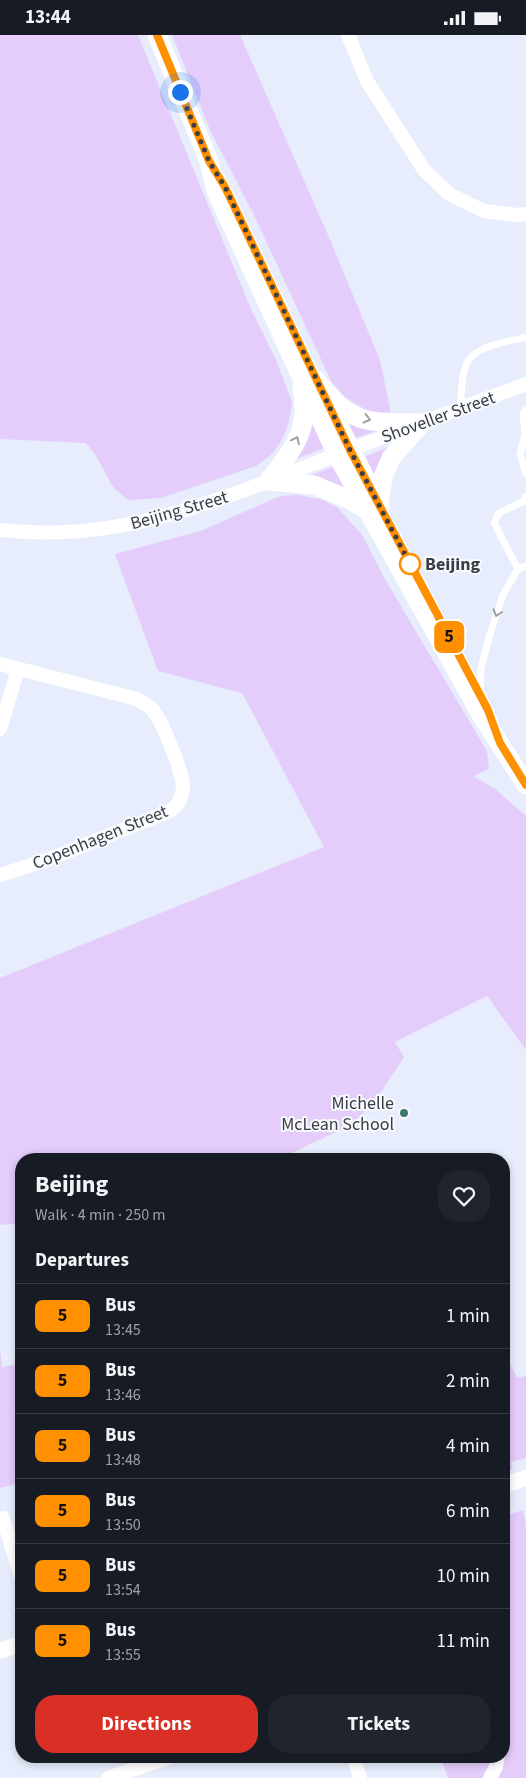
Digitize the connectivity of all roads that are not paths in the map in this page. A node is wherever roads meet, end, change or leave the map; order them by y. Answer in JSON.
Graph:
{"nodes":[{"id":1,"x":157,"y":35,"type":"edge"},
{"id":2,"x":348,"y":35,"type":"edge"},
{"id":3,"x":526,"y":214,"type":"edge"},
{"id":4,"x":526,"y":337,"type":"edge"},
{"id":5,"x":309,"y":378,"type":"junction"},
{"id":6,"x":526,"y":384,"type":"edge"},
{"id":7,"x":460,"y":409,"type":"junction"},
{"id":8,"x":526,"y":410,"type":"edge"},
{"id":9,"x":422,"y":423,"type":"junction"},
{"id":10,"x":343,"y":453,"type":"junction"},
{"id":11,"x":526,"y":474,"type":"edge"},
{"id":12,"x":269,"y":481,"type":"junction"},
{"id":13,"x":526,"y":496,"type":"edge"},
{"id":14,"x":373,"y":508,"type":"junction"},
{"id":15,"x":0,"y":530,"type":"edge"},
{"id":16,"x":526,"y":566,"type":"edge"},
{"id":17,"x":518,"y":569,"type":"junction"},
{"id":18,"x":0,"y":664,"type":"edge"},
{"id":19,"x":18,"y":669,"type":"junction"},
{"id":20,"x":480,"y":696,"type":"junction"},
{"id":21,"x":0,"y":729,"type":"edge"},
{"id":22,"x":500,"y":743,"type":"junction"},
{"id":23,"x":526,"y":785,"type":"edge"},
{"id":24,"x":0,"y":875,"type":"edge"},
{"id":25,"x":526,"y":1478,"type":"edge"},
{"id":26,"x":510,"y":1483,"type":"edge"},
{"id":27,"x":3,"y":1518,"type":"dead end"},
{"id":28,"x":15,"y":1557,"type":"edge"},
{"id":29,"x":15,"y":1646,"type":"edge"},
{"id":30,"x":0,"y":1651,"type":"edge"},
{"id":31,"x":152,"y":1763,"type":"edge"},
{"id":32,"x":355,"y":1763,"type":"edge"},
{"id":33,"x":497,"y":1763,"type":"edge"},
{"id":34,"x":108,"y":1778,"type":"edge"},
{"id":35,"x":360,"y":1778,"type":"edge"},
{"id":36,"x":490,"y":1778,"type":"edge"}],
"edges":[{"from":1,"to":5,"type":"main road"},
{"from":2,"to":3,"type":"street"},
{"from":4,"to":7,"type":"lane"},
{"from":5,"to":9,"type":"main road","one_way":true},
{"from":5,"to":10,"type":"main road"},
{"from":12,"to":5,"type":"main road","one_way":true},
{"from":6,"to":7,"type":"street","name":"Shoveller Street"},
{"from":7,"to":9,"type":"street","name":"Shoveller Street"},
{"from":8,"to":11,"type":"lane"},
{"from":9,"to":10,"type":"street","name":"Shoveller Street"},
{"from":9,"to":14,"type":"main road"},
{"from":10,"to":12,"type":"street","name":"Beijing Street"},
{"from":10,"to":14,"type":"main road"},
{"from":12,"to":14,"type":"main road"},
{"from":12,"to":15,"type":"street","name":"Beijing Street"},
{"from":13,"to":17,"type":"lane"},
{"from":14,"to":20,"type":"main road"},
{"from":14,"to":22,"type":"main road"},
{"from":16,"to":17,"type":"lane"},
{"from":17,"to":20,"type":"lane","one_way":true},
{"from":18,"to":19,"type":"street","name":"Copenhagen Street"},
{"from":19,"to":21,"type":"street"},
{"from":19,"to":24,"type":"street","name":"Copenhagen Street"},
{"from":20,"to":22,"type":"main road"},
{"from":22,"to":23,"type":"main road"},
{"from":25,"to":26,"type":"street"},
{"from":27,"to":28,"type":"street"},
{"from":29,"to":30,"type":"street"},
{"from":31,"to":34,"type":"street"},
{"from":32,"to":35,"type":"street"},
{"from":33,"to":36,"type":"street"}]}
